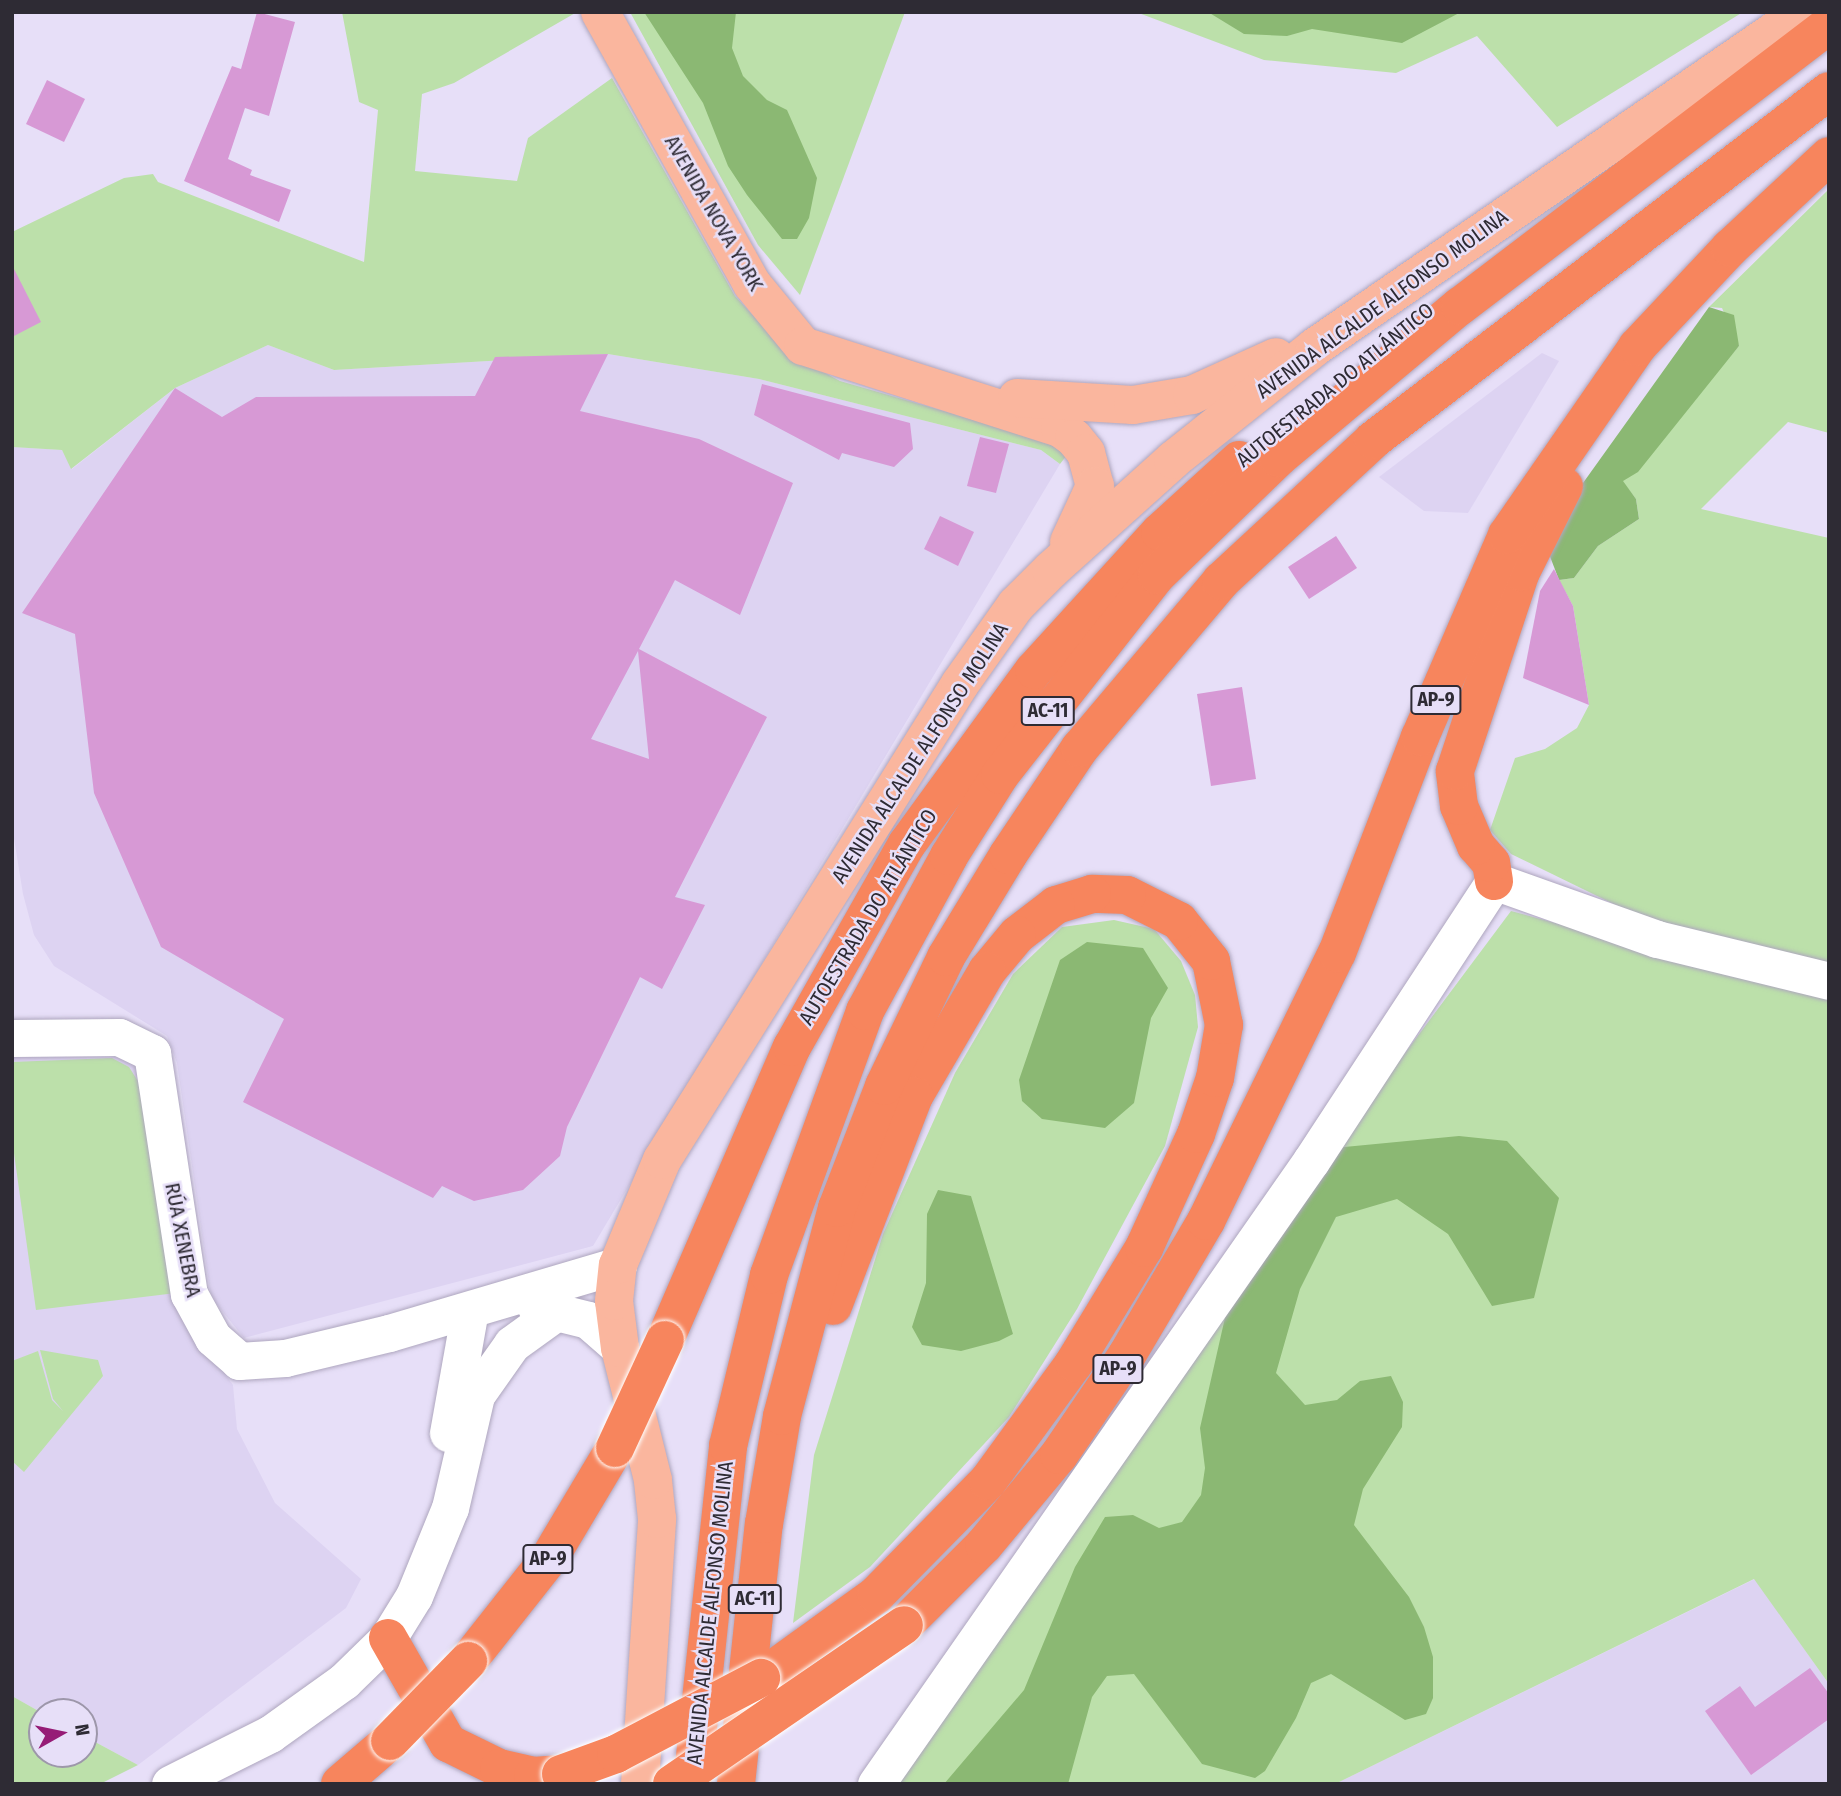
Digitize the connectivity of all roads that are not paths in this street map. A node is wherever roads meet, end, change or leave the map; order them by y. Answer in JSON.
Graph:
{"nodes":[{"id":1,"x":600,"y":12,"type":"edge"},
{"id":2,"x":1802,"y":12,"type":"edge"},
{"id":3,"x":1812,"y":12,"type":"edge"},
{"id":4,"x":1764,"y":25,"type":"edge"},
{"id":5,"x":1829,"y":25,"type":"edge"},
{"id":6,"x":1829,"y":91,"type":"edge"},
{"id":7,"x":1829,"y":156,"type":"edge"},
{"id":8,"x":1414,"y":278,"type":"junction"},
{"id":9,"x":1637,"y":347,"type":"junction"},
{"id":10,"x":951,"y":392,"type":"junction"},
{"id":11,"x":1051,"y":570,"type":"junction"},
{"id":12,"x":1494,"y":881,"type":"junction"},
{"id":13,"x":1829,"y":981,"type":"edge"},
{"id":14,"x":12,"y":1038,"type":"edge"},
{"id":15,"x":618,"y":1265,"type":"junction"},
{"id":16,"x":470,"y":1310,"type":"junction"},
{"id":17,"x":559,"y":1310,"type":"junction"},
{"id":18,"x":389,"y":1334,"type":"junction"},
{"id":19,"x":620,"y":1348,"type":"junction"},
{"id":20,"x":464,"y":1393,"type":"junction"},
{"id":21,"x":782,"y":1416,"type":"junction"},
{"id":22,"x":904,"y":1626,"type":"junction"},
{"id":23,"x":388,"y":1638,"type":"junction"},
{"id":24,"x":577,"y":1779,"type":"edge"},
{"id":25,"x":170,"y":1784,"type":"edge"},
{"id":26,"x":340,"y":1784,"type":"edge"},
{"id":27,"x":640,"y":1784,"type":"edge"},
{"id":28,"x":672,"y":1784,"type":"edge"},
{"id":29,"x":692,"y":1784,"type":"edge"},
{"id":30,"x":722,"y":1784,"type":"edge"},
{"id":31,"x":736,"y":1784,"type":"edge"},
{"id":32,"x":876,"y":1784,"type":"edge"}],
"edges":[{"from":1,"to":10,"type":"main road","name":"AVENIDA NOVA YORK"},
{"from":2,"to":4,"type":"main road","name":"AVENIDA ALCALDE ALFONSO MOLINA"},
{"from":3,"to":26,"type":"highway","name":"AUTOESTRADA DO ATLÁNTICO","number":"AP-9","bridge":true},
{"from":4,"to":8,"type":"main road","name":"AVENIDA ALCALDE ALFONSO MOLINA"},
{"from":5,"to":29,"type":"highway","name":"AVENIDA ALCALDE ALFONSO MOLINA","number":"AC-11"},
{"from":6,"to":21,"type":"highway","name":"AVENIDA ALCALDE ALFONSO MOLINA","number":"AC-11"},
{"from":7,"to":9,"type":"highway","number":"AP-9"},
{"from":8,"to":10,"type":"main road"},
{"from":8,"to":11,"type":"main road","name":"AVENIDA ALCALDE ALFONSO MOLINA"},
{"from":9,"to":12,"type":"highway"},
{"from":9,"to":22,"type":"highway","number":"AP-9"},
{"from":10,"to":11,"type":"main road"},
{"from":11,"to":15,"type":"main road","name":"AVENIDA ALCALDE ALFONSO MOLINA"},
{"from":12,"to":13,"type":"street"},
{"from":12,"to":32,"type":"street"},
{"from":14,"to":18,"type":"street","name":"RÚA XENEBRA"},
{"from":15,"to":16,"type":"street","name":"RÚA XENEBRA"},
{"from":15,"to":19,"type":"main road","name":"AVENIDA ALCALDE ALFONSO MOLINA"},
{"from":16,"to":17,"type":"street","name":"RÚA XENEBRA"},
{"from":16,"to":18,"type":"street","name":"RÚA XENEBRA"},
{"from":16,"to":20,"type":"street"},
{"from":17,"to":19,"type":"street","name":"RÚA XENEBRA"},
{"from":17,"to":20,"type":"street"},
{"from":18,"to":20,"type":"street"},
{"from":19,"to":27,"type":"main road","name":"AVENIDA ALCALDE ALFONSO MOLINA"},
{"from":20,"to":23,"type":"street"},
{"from":21,"to":24,"type":"highway","bridge":true},
{"from":21,"to":31,"type":"highway","name":"AVENIDA ALCALDE ALFONSO MOLINA","number":"AC-11"},
{"from":22,"to":28,"type":"highway","number":"AP-9","bridge":true},
{"from":22,"to":30,"type":"highway","bridge":true},
{"from":23,"to":24,"type":"highway"},
{"from":23,"to":25,"type":"street"}]}
